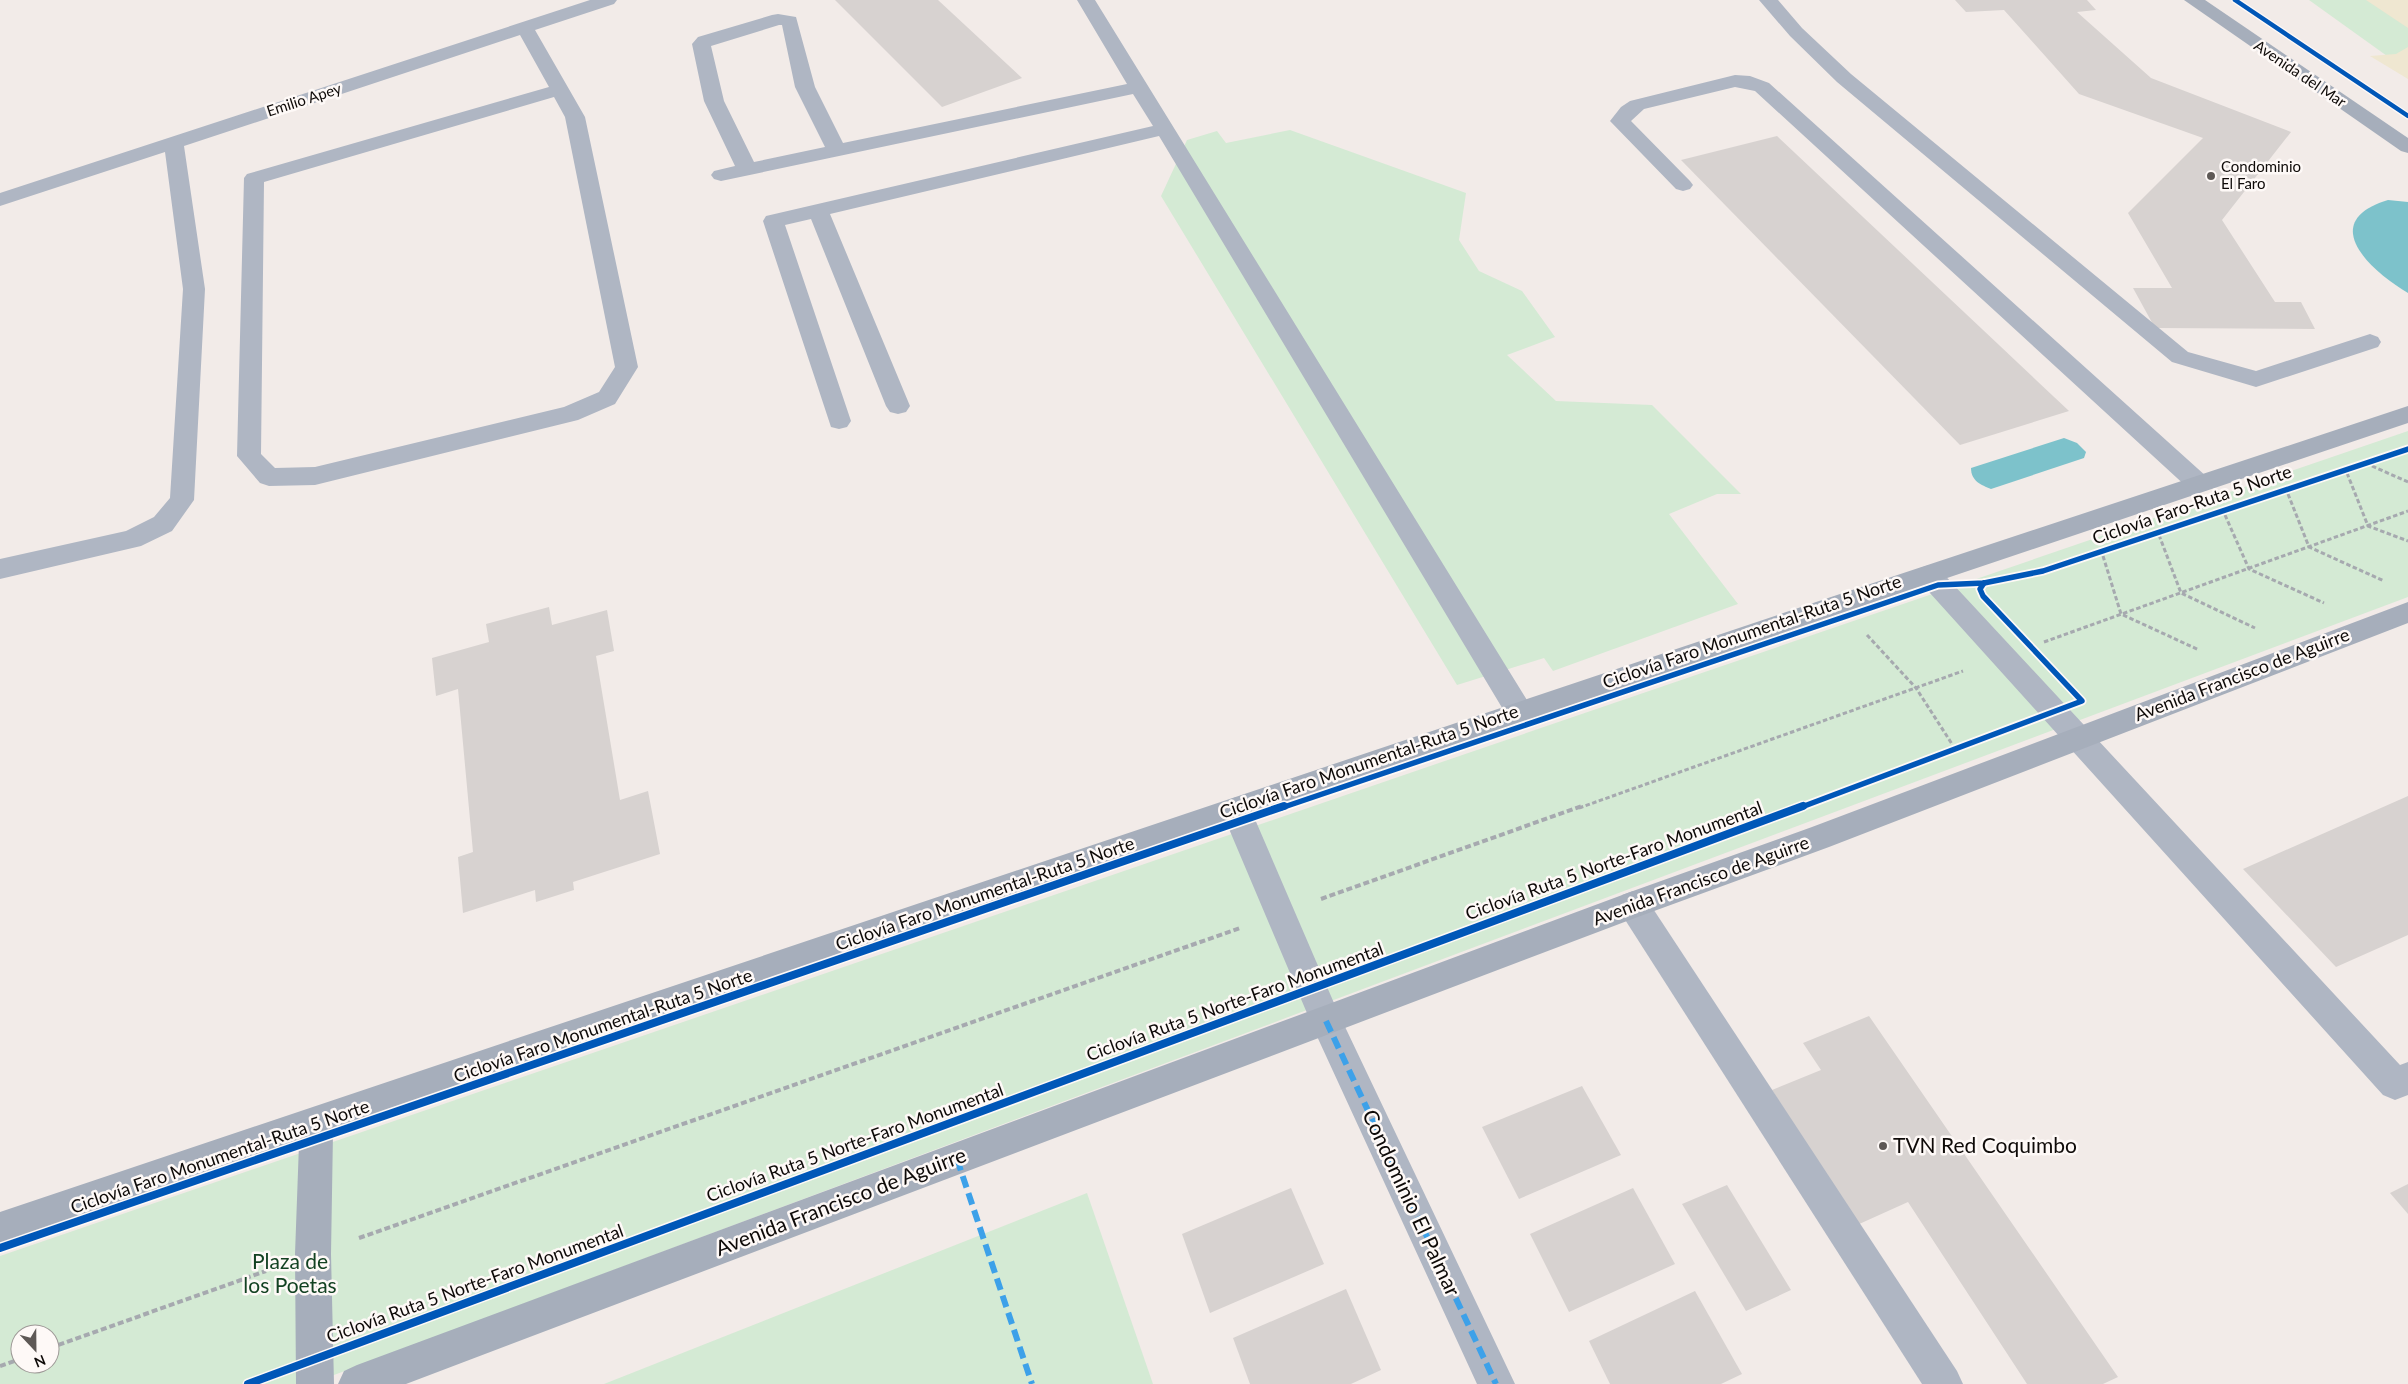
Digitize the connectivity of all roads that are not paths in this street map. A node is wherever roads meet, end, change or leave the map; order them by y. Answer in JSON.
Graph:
{"nodes":[{"id":1,"x":608,"y":0,"type":"edge"},
{"id":2,"x":1086,"y":0,"type":"edge"},
{"id":3,"x":1768,"y":0,"type":"edge"},
{"id":4,"x":2193,"y":0,"type":"edge"},
{"id":5,"x":525,"y":28,"type":"junction"},
{"id":6,"x":1139,"y":87,"type":"junction"},
{"id":7,"x":559,"y":90,"type":"junction"},
{"id":8,"x":1165,"y":129,"type":"junction"},
{"id":9,"x":174,"y":142,"type":"junction"},
{"id":10,"x":2408,"y":147,"type":"edge"},
{"id":11,"x":837,"y":151,"type":"junction"},
{"id":12,"x":747,"y":169,"type":"junction"},
{"id":13,"x":720,"y":175,"type":"dead end"},
{"id":14,"x":1682,"y":185,"type":"dead end"},
{"id":15,"x":0,"y":200,"type":"edge"},
{"id":16,"x":818,"y":211,"type":"junction"},
{"id":17,"x":2370,"y":342,"type":"dead end"},
{"id":18,"x":898,"y":406,"type":"dead end"},
{"id":19,"x":2408,"y":414,"type":"edge"},
{"id":20,"x":839,"y":421,"type":"dead end"},
{"id":21,"x":2198,"y":483,"type":"junction"},
{"id":22,"x":0,"y":569,"type":"edge"},
{"id":23,"x":1929,"y":575,"type":"junction"},
{"id":24,"x":2408,"y":612,"type":"edge"},
{"id":25,"x":1520,"y":713,"type":"junction"},
{"id":26,"x":2076,"y":738,"type":"junction"},
{"id":27,"x":1236,"y":810,"type":"junction"},
{"id":28,"x":1634,"y":905,"type":"junction"},
{"id":29,"x":1326,"y":1021,"type":"junction"},
{"id":30,"x":2408,"y":1078,"type":"edge"},
{"id":31,"x":318,"y":1121,"type":"junction"},
{"id":32,"x":0,"y":1229,"type":"edge"},
{"id":33,"x":315,"y":1384,"type":"edge"},
{"id":34,"x":357,"y":1384,"type":"edge"},
{"id":35,"x":1496,"y":1384,"type":"edge"},
{"id":36,"x":1944,"y":1384,"type":"edge"}],
"edges":[{"from":1,"to":5,"type":"street","name":"Emilio Apey"},
{"from":2,"to":6,"type":"street"},
{"from":3,"to":17,"type":"street"},
{"from":4,"to":10,"type":"main road","name":"Avenida del Mar"},
{"from":5,"to":7,"type":"street"},
{"from":5,"to":9,"type":"street","name":"Emilio Apey"},
{"from":6,"to":8,"type":"street"},
{"from":6,"to":11,"type":"street"},
{"from":7,"to":7,"type":"street"},
{"from":8,"to":16,"type":"street"},
{"from":8,"to":25,"type":"street"},
{"from":9,"to":15,"type":"street","name":"Emilio Apey"},
{"from":9,"to":22,"type":"street"},
{"from":11,"to":12,"type":"street"},
{"from":11,"to":12,"type":"street"},
{"from":12,"to":13,"type":"street"},
{"from":14,"to":21,"type":"street"},
{"from":16,"to":18,"type":"street"},
{"from":16,"to":20,"type":"street"},
{"from":19,"to":21,"type":"main road"},
{"from":21,"to":23,"type":"main road"},
{"from":23,"to":25,"type":"main road"},
{"from":23,"to":26,"type":"street"},
{"from":24,"to":26,"type":"main road","name":"Avenida Francisco de Aguirre"},
{"from":25,"to":27,"type":"main road"},
{"from":26,"to":28,"type":"main road","name":"Avenida Francisco de Aguirre"},
{"from":26,"to":30,"type":"street"},
{"from":27,"to":29,"type":"street"},
{"from":27,"to":31,"type":"main road"},
{"from":28,"to":29,"type":"main road","name":"Avenida Francisco de Aguirre"},
{"from":28,"to":36,"type":"street"},
{"from":29,"to":34,"type":"main road","name":"Avenida Francisco de Aguirre"},
{"from":29,"to":35,"type":"street","name":"Condominio El Palmar"},
{"from":31,"to":32,"type":"main road"},
{"from":31,"to":33,"type":"main road"}]}
